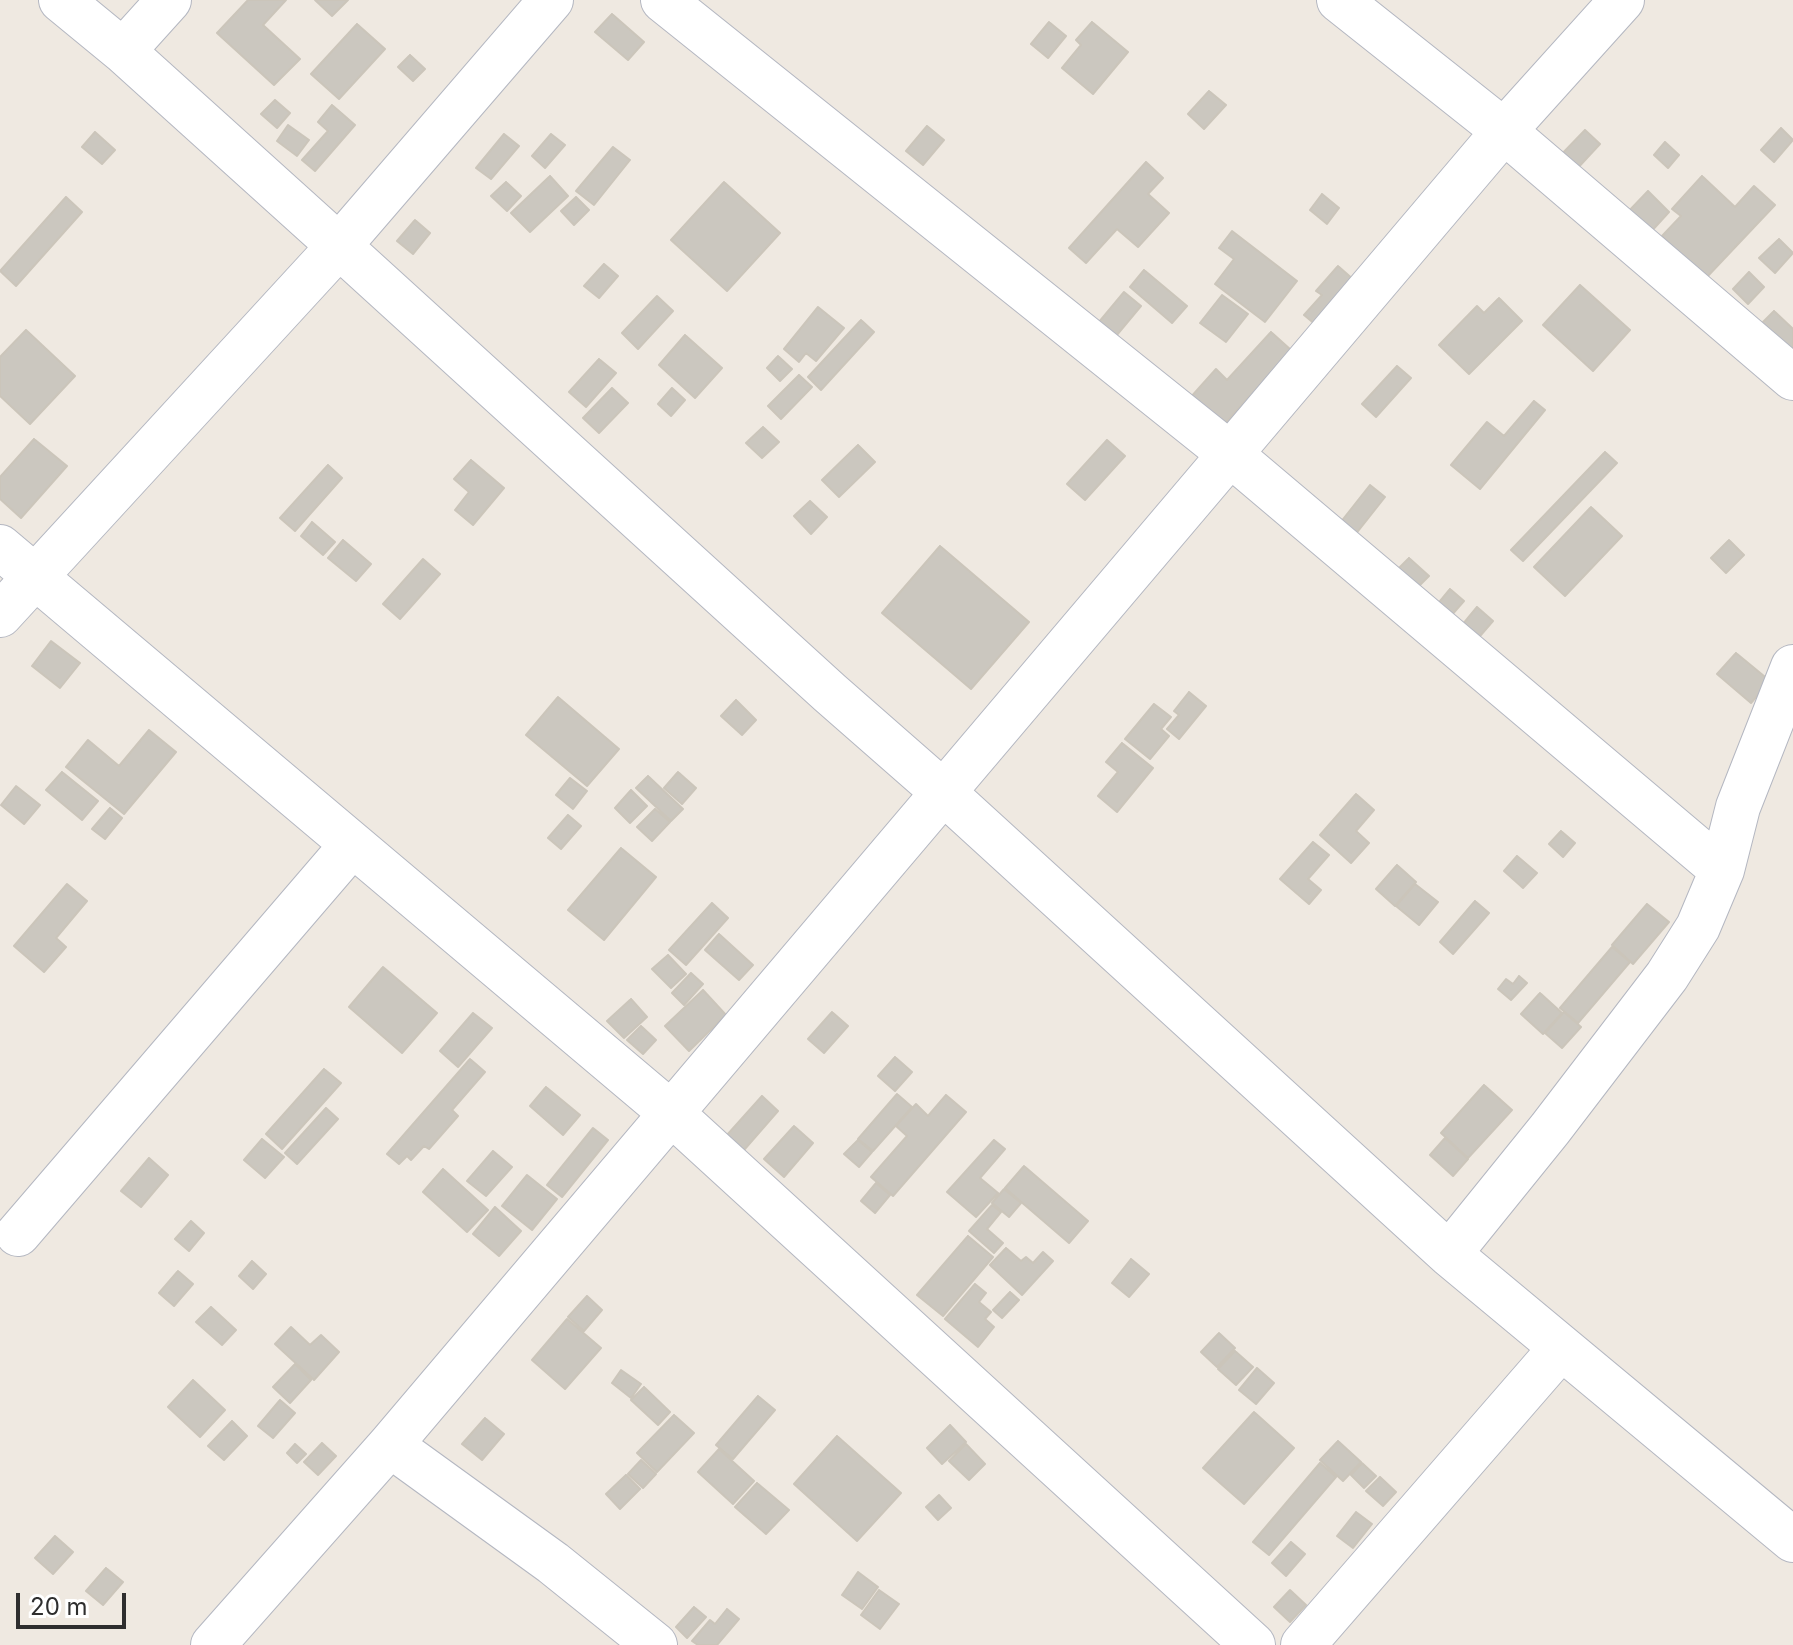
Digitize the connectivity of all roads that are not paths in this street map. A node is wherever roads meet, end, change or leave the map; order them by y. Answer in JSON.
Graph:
{"nodes":[{"id":1,"x":61,"y":0,"type":"edge"},
{"id":2,"x":169,"y":0,"type":"edge"},
{"id":3,"x":551,"y":0,"type":"edge"},
{"id":4,"x":663,"y":0,"type":"edge"},
{"id":5,"x":1339,"y":0,"type":"edge"},
{"id":6,"x":1622,"y":0,"type":"edge"},
{"id":7,"x":123,"y":51,"type":"junction"},
{"id":8,"x":1504,"y":131,"type":"junction"},
{"id":9,"x":339,"y":246,"type":"junction"},
{"id":10,"x":1793,"y":378,"type":"edge"},
{"id":11,"x":1230,"y":454,"type":"junction"},
{"id":12,"x":0,"y":547,"type":"edge"},
{"id":13,"x":34,"y":577,"type":"junction"},
{"id":14,"x":0,"y":615,"type":"edge"},
{"id":15,"x":1793,"y":667,"type":"edge"},
{"id":16,"x":943,"y":792,"type":"junction"},
{"id":17,"x":352,"y":845,"type":"junction"},
{"id":18,"x":1722,"y":870,"type":"junction"},
{"id":19,"x":671,"y":1113,"type":"junction"},
{"id":20,"x":18,"y":1234,"type":"dead end"},
{"id":21,"x":1449,"y":1254,"type":"junction"},
{"id":22,"x":1561,"y":1348,"type":"junction"},
{"id":23,"x":390,"y":1445,"type":"junction"},
{"id":24,"x":1793,"y":1540,"type":"edge"},
{"id":25,"x":213,"y":1645,"type":"edge"},
{"id":26,"x":655,"y":1645,"type":"edge"},
{"id":27,"x":1253,"y":1645,"type":"edge"},
{"id":28,"x":1303,"y":1645,"type":"edge"}],
"edges":[{"from":1,"to":7,"type":"street"},
{"from":2,"to":7,"type":"street"},
{"from":3,"to":9,"type":"street"},
{"from":4,"to":11,"type":"street"},
{"from":5,"to":8,"type":"street"},
{"from":6,"to":8,"type":"street"},
{"from":7,"to":9,"type":"street"},
{"from":8,"to":10,"type":"street"},
{"from":8,"to":11,"type":"street"},
{"from":9,"to":13,"type":"street"},
{"from":9,"to":16,"type":"street"},
{"from":11,"to":16,"type":"street"},
{"from":11,"to":18,"type":"street"},
{"from":12,"to":13,"type":"street"},
{"from":13,"to":14,"type":"street"},
{"from":13,"to":17,"type":"street"},
{"from":15,"to":18,"type":"street"},
{"from":16,"to":19,"type":"street"},
{"from":16,"to":21,"type":"street"},
{"from":17,"to":19,"type":"street"},
{"from":17,"to":20,"type":"street"},
{"from":18,"to":21,"type":"street"},
{"from":19,"to":23,"type":"street"},
{"from":19,"to":27,"type":"street"},
{"from":21,"to":22,"type":"street"},
{"from":22,"to":24,"type":"street"},
{"from":22,"to":28,"type":"street"},
{"from":23,"to":25,"type":"street"},
{"from":23,"to":26,"type":"street"}]}
